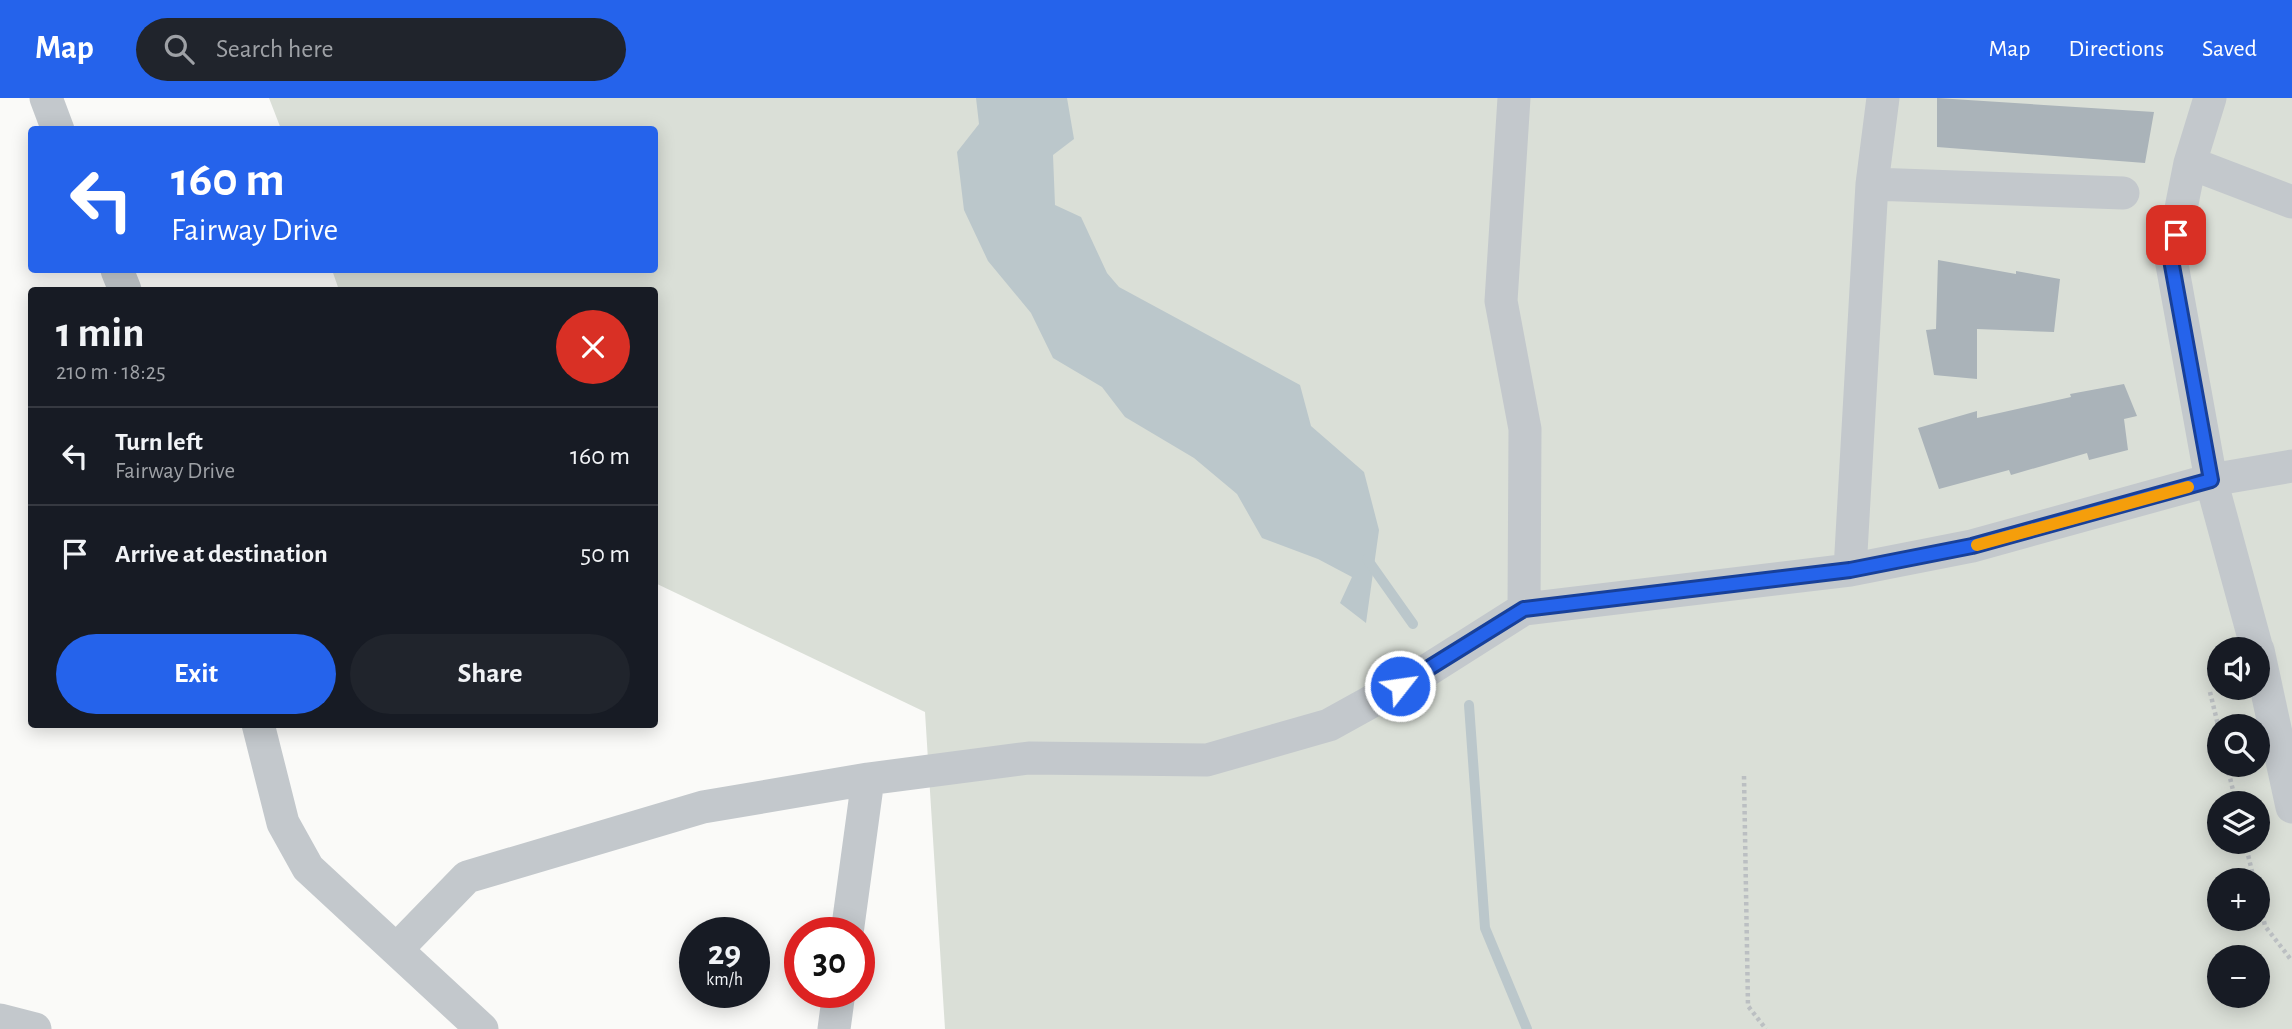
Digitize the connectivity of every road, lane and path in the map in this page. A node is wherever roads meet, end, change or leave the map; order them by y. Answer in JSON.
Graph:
{"nodes":[{"id":1,"x":46,"y":98,"type":"edge"},
{"id":2,"x":1514,"y":98,"type":"edge"},
{"id":3,"x":1883,"y":98,"type":"edge"},
{"id":4,"x":2210,"y":98,"type":"edge"},
{"id":5,"x":56,"y":126,"type":"edge"},
{"id":6,"x":2190,"y":163,"type":"junction"},
{"id":7,"x":1872,"y":184,"type":"junction"},
{"id":8,"x":2123,"y":193,"type":"dead end"},
{"id":9,"x":2292,"y":202,"type":"edge"},
{"id":10,"x":2292,"y":466,"type":"edge"},
{"id":11,"x":2211,"y":480,"type":"junction"},
{"id":12,"x":1850,"y":570,"type":"junction"},
{"id":13,"x":1524,"y":609,"type":"junction"},
{"id":14,"x":2255,"y":637,"type":"edge"},
{"id":15,"x":2269,"y":700,"type":"edge"},
{"id":16,"x":259,"y":728,"type":"edge"},
{"id":17,"x":1744,"y":776,"type":"dead end"},
{"id":18,"x":868,"y":779,"type":"junction"},
{"id":19,"x":2292,"y":807,"type":"edge"},
{"id":20,"x":849,"y":917,"type":"edge"},
{"id":21,"x":2269,"y":931,"type":"edge"},
{"id":22,"x":397,"y":949,"type":"junction"},
{"id":23,"x":2292,"y":961,"type":"edge"},
{"id":24,"x":837,"y":1008,"type":"edge"},
{"id":25,"x":0,"y":1020,"type":"edge"},
{"id":26,"x":35,"y":1029,"type":"edge"},
{"id":27,"x":482,"y":1029,"type":"edge"},
{"id":28,"x":834,"y":1029,"type":"edge"},
{"id":29,"x":1766,"y":1029,"type":"edge"}],
"edges":[{"from":1,"to":5,"type":"street"},
{"from":2,"to":13,"type":"street"},
{"from":3,"to":7,"type":"street"},
{"from":4,"to":6,"type":"street"},
{"from":6,"to":9,"type":"street"},
{"from":6,"to":11,"type":"street"},
{"from":7,"to":8,"type":"street"},
{"from":7,"to":12,"type":"street"},
{"from":10,"to":11,"type":"street"},
{"from":11,"to":12,"type":"street"},
{"from":11,"to":14,"type":"street"},
{"from":12,"to":13,"type":"street"},
{"from":13,"to":18,"type":"street"},
{"from":15,"to":19,"type":"street"},
{"from":16,"to":22,"type":"street"},
{"from":17,"to":29,"type":"path"},
{"from":18,"to":20,"type":"street"},
{"from":18,"to":22,"type":"street"},
{"from":21,"to":23,"type":"path"},
{"from":22,"to":27,"type":"street"},
{"from":24,"to":28,"type":"street"},
{"from":25,"to":26,"type":"street"}]}
